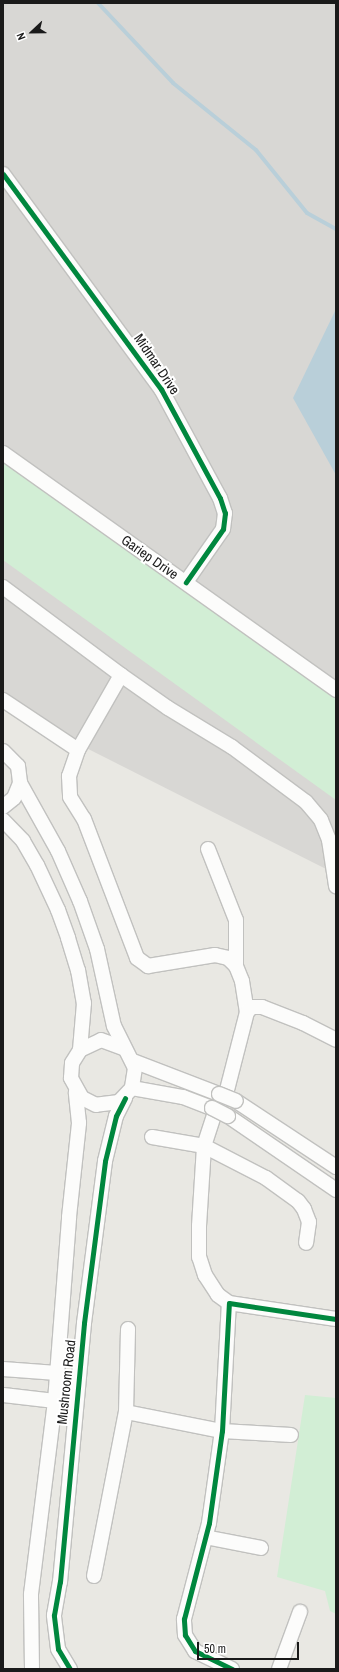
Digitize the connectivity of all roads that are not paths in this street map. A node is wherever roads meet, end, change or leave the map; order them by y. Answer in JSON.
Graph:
{"nodes":[{"id":1,"x":3,"y":174,"type":"edge"},
{"id":2,"x":3,"y":453,"type":"edge"},
{"id":3,"x":186,"y":582,"type":"junction"},
{"id":4,"x":3,"y":587,"type":"edge"},
{"id":5,"x":121,"y":675,"type":"junction"},
{"id":6,"x":336,"y":690,"type":"edge"},
{"id":7,"x":3,"y":700,"type":"edge"},
{"id":8,"x":78,"y":750,"type":"junction"},
{"id":9,"x":3,"y":751,"type":"edge"},
{"id":10,"x":20,"y":783,"type":"junction"},
{"id":11,"x":3,"y":807,"type":"edge"},
{"id":12,"x":3,"y":820,"type":"edge"},
{"id":13,"x":208,"y":849,"type":"dead end"},
{"id":14,"x":336,"y":886,"type":"edge"},
{"id":15,"x":236,"y":966,"type":"junction"},
{"id":16,"x":247,"y":1012,"type":"junction"},
{"id":17,"x":336,"y":1040,"type":"edge"},
{"id":18,"x":124,"y":1048,"type":"junction"},
{"id":19,"x":80,"y":1050,"type":"junction"},
{"id":20,"x":133,"y":1061,"type":"junction"},
{"id":21,"x":76,"y":1092,"type":"junction"},
{"id":22,"x":128,"y":1093,"type":"junction"},
{"id":23,"x":152,"y":1137,"type":"dead end"},
{"id":24,"x":204,"y":1146,"type":"junction"},
{"id":25,"x":336,"y":1168,"type":"edge"},
{"id":26,"x":331,"y":1187,"type":"edge"},
{"id":27,"x":306,"y":1243,"type":"dead end"},
{"id":28,"x":229,"y":1303,"type":"junction"},
{"id":29,"x":336,"y":1319,"type":"edge"},
{"id":30,"x":128,"y":1329,"type":"dead end"},
{"id":31,"x":3,"y":1369,"type":"edge"},
{"id":32,"x":57,"y":1374,"type":"junction"},
{"id":33,"x":77,"y":1390,"type":"junction"},
{"id":34,"x":3,"y":1395,"type":"edge"},
{"id":35,"x":55,"y":1401,"type":"junction"},
{"id":36,"x":126,"y":1412,"type":"junction"},
{"id":37,"x":222,"y":1431,"type":"junction"},
{"id":38,"x":291,"y":1434,"type":"dead end"},
{"id":39,"x":205,"y":1537,"type":"junction"},
{"id":40,"x":261,"y":1548,"type":"dead end"},
{"id":41,"x":94,"y":1576,"type":"dead end"},
{"id":42,"x":300,"y":1612,"type":"dead end"},
{"id":43,"x":32,"y":1669,"type":"edge"},
{"id":44,"x":70,"y":1669,"type":"edge"},
{"id":45,"x":232,"y":1669,"type":"edge"},
{"id":46,"x":279,"y":1669,"type":"edge"}],
"edges":[{"from":1,"to":3,"type":"street","name":"Midmar Drive"},
{"from":2,"to":3,"type":"street","name":"Gariep Drive"},
{"from":3,"to":6,"type":"street","name":"Gariep Drive"},
{"from":4,"to":5,"type":"street"},
{"from":5,"to":8,"type":"street"},
{"from":5,"to":14,"type":"street"},
{"from":7,"to":8,"type":"street"},
{"from":8,"to":15,"type":"street"},
{"from":9,"to":10,"type":"street"},
{"from":10,"to":11,"type":"street"},
{"from":10,"to":18,"type":"street"},
{"from":12,"to":19,"type":"street"},
{"from":13,"to":15,"type":"street"},
{"from":15,"to":16,"type":"street"},
{"from":16,"to":17,"type":"street"},
{"from":16,"to":24,"type":"street"},
{"from":18,"to":19,"type":"street"},
{"from":18,"to":20,"type":"street"},
{"from":19,"to":21,"type":"street"},
{"from":20,"to":22,"type":"street"},
{"from":20,"to":25,"type":"street","bridge":true},
{"from":21,"to":22,"type":"street"},
{"from":21,"to":32,"type":"street","name":"Mushroom Road"},
{"from":22,"to":26,"type":"street","bridge":true},
{"from":22,"to":33,"type":"street","name":"Mushroom Road"},
{"from":23,"to":24,"type":"street"},
{"from":24,"to":27,"type":"street"},
{"from":24,"to":28,"type":"street"},
{"from":25,"to":26,"type":"street"},
{"from":28,"to":29,"type":"street"},
{"from":28,"to":37,"type":"street"},
{"from":30,"to":36,"type":"street"},
{"from":31,"to":32,"type":"street"},
{"from":32,"to":33,"type":"street"},
{"from":32,"to":35,"type":"street","name":"Mushroom Road"},
{"from":33,"to":35,"type":"street"},
{"from":33,"to":44,"type":"street","name":"Mushroom Road"},
{"from":34,"to":35,"type":"street"},
{"from":35,"to":43,"type":"street","name":"Mushroom Road"},
{"from":36,"to":37,"type":"street"},
{"from":36,"to":41,"type":"street"},
{"from":37,"to":38,"type":"street"},
{"from":37,"to":39,"type":"street"},
{"from":39,"to":40,"type":"street"},
{"from":39,"to":45,"type":"street"},
{"from":42,"to":46,"type":"street"}]}
